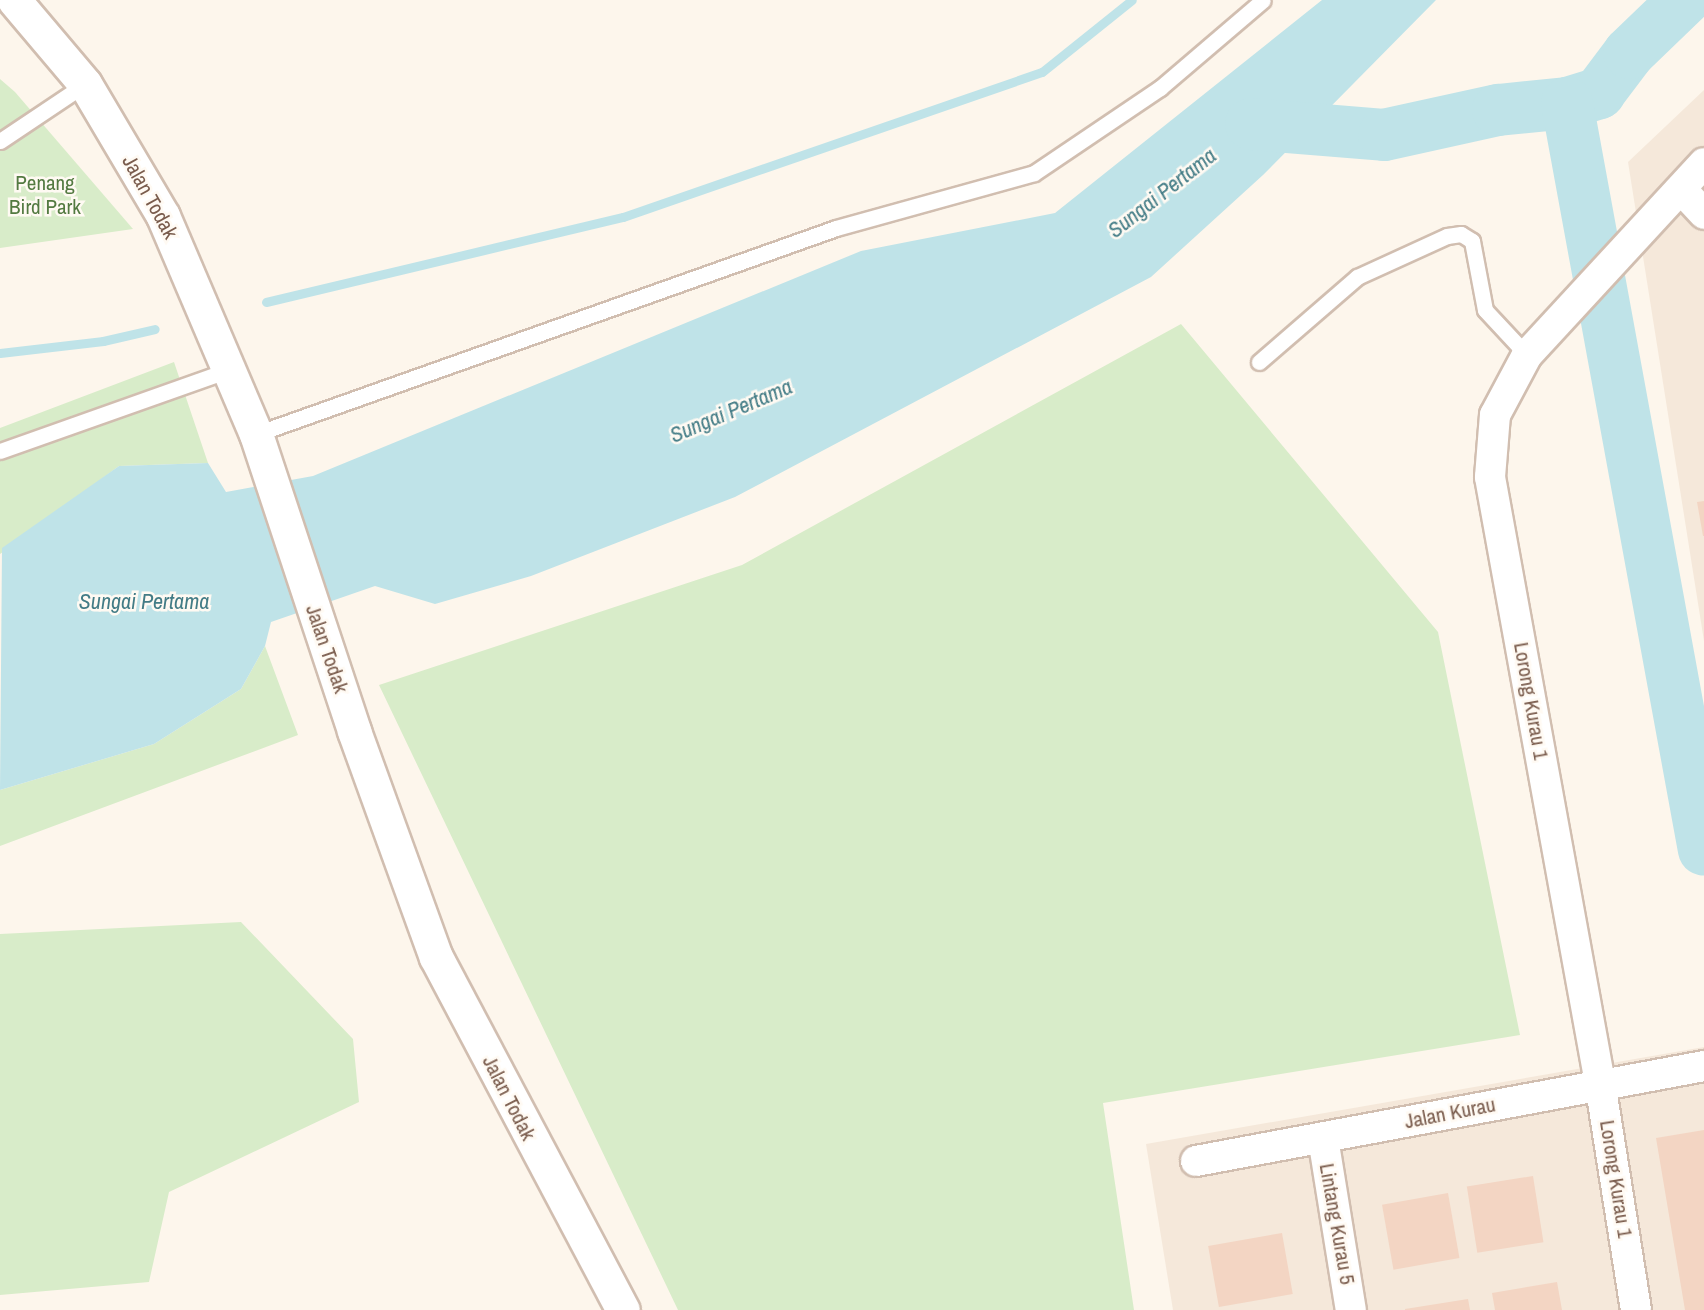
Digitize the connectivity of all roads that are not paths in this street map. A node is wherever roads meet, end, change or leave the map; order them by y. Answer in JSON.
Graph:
{"nodes":[{"id":1,"x":14,"y":0,"type":"edge"},
{"id":2,"x":1263,"y":0,"type":"edge"},
{"id":3,"x":85,"y":84,"type":"junction"},
{"id":4,"x":0,"y":141,"type":"edge"},
{"id":5,"x":1704,"y":163,"type":"edge"},
{"id":6,"x":1681,"y":189,"type":"junction"},
{"id":7,"x":1704,"y":214,"type":"edge"},
{"id":8,"x":1527,"y":355,"type":"junction"},
{"id":9,"x":1259,"y":362,"type":"dead end"},
{"id":10,"x":232,"y":369,"type":"junction"},
{"id":11,"x":260,"y":446,"type":"junction"},
{"id":12,"x":0,"y":451,"type":"edge"},
{"id":13,"x":1700,"y":1066,"type":"edge"},
{"id":14,"x":1600,"y":1083,"type":"junction"},
{"id":15,"x":1323,"y":1138,"type":"junction"},
{"id":16,"x":1196,"y":1161,"type":"dead end"},
{"id":17,"x":623,"y":1310,"type":"edge"},
{"id":18,"x":1352,"y":1310,"type":"edge"},
{"id":19,"x":1636,"y":1310,"type":"edge"}],
"edges":[{"from":1,"to":3,"type":"main road","name":"Jalan Todak"},
{"from":2,"to":11,"type":"lane"},
{"from":3,"to":4,"type":"lane"},
{"from":3,"to":10,"type":"main road","name":"Jalan Todak"},
{"from":5,"to":6,"type":"street","name":"Lorong Kurau 1"},
{"from":6,"to":7,"type":"street"},
{"from":6,"to":8,"type":"street","name":"Lorong Kurau 1"},
{"from":8,"to":9,"type":"lane"},
{"from":8,"to":14,"type":"street","name":"Lorong Kurau 1"},
{"from":10,"to":11,"type":"main road","name":"Jalan Todak"},
{"from":10,"to":12,"type":"lane"},
{"from":11,"to":17,"type":"main road","name":"Jalan Todak"},
{"from":13,"to":14,"type":"street","name":"Jalan Kurau"},
{"from":14,"to":15,"type":"street","name":"Jalan Kurau"},
{"from":14,"to":19,"type":"street","name":"Lorong Kurau 1"},
{"from":15,"to":16,"type":"street","name":"Jalan Kurau"},
{"from":15,"to":18,"type":"street","name":"Lintang Kurau 5"}]}
